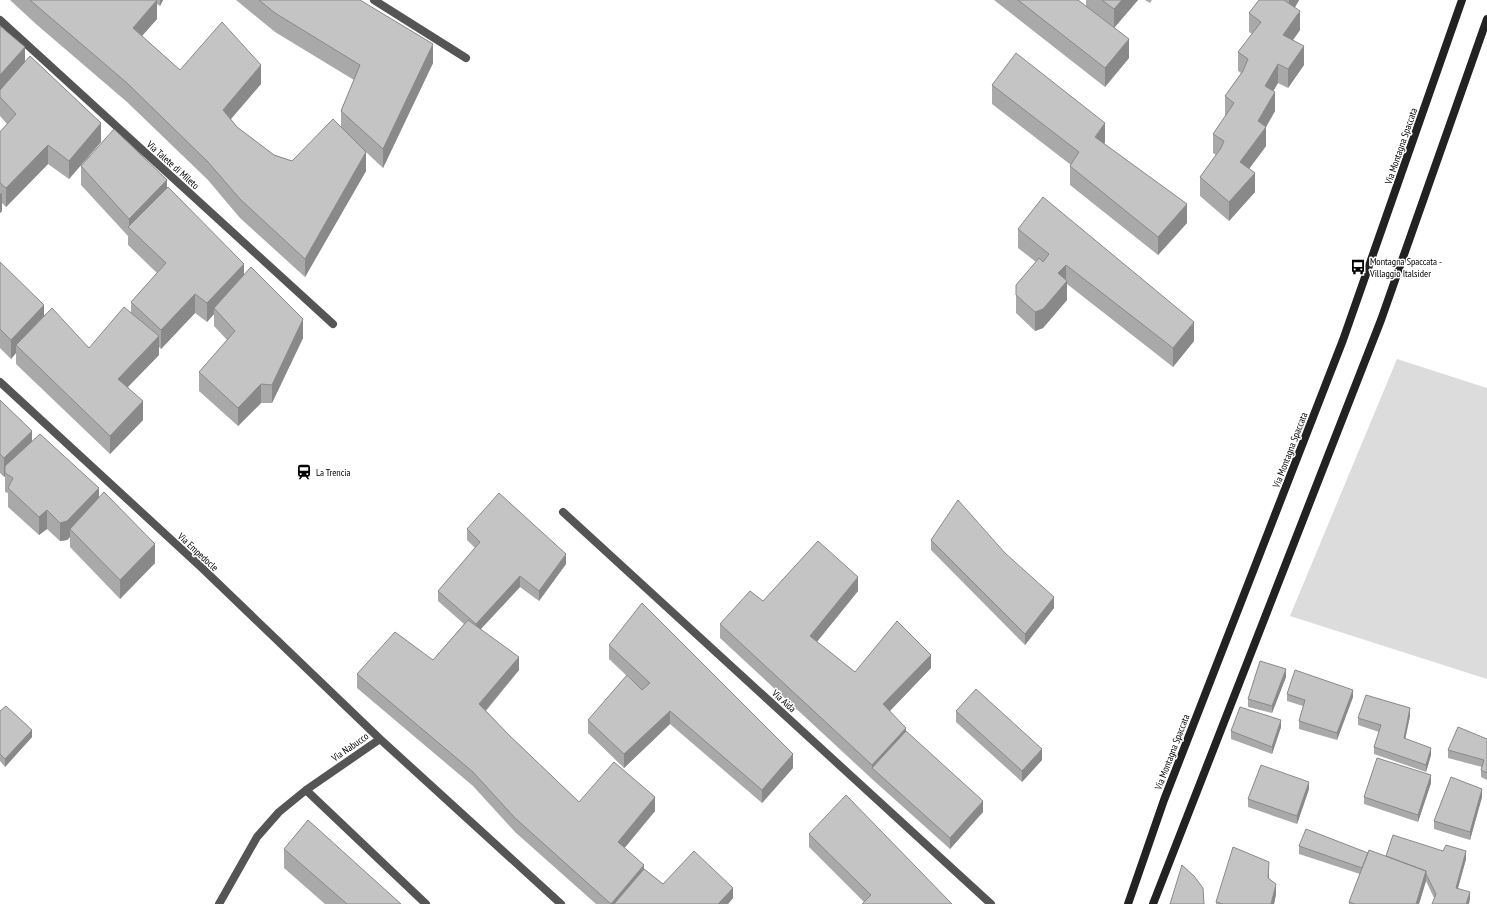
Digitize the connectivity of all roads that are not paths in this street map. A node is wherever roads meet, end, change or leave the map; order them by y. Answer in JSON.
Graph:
{"nodes":[{"id":1,"x":374,"y":0,"type":"edge"},
{"id":2,"x":1462,"y":0,"type":"edge"},
{"id":3,"x":1487,"y":19,"type":"edge"},
{"id":4,"x":0,"y":20,"type":"edge"},
{"id":5,"x":466,"y":58,"type":"dead end"},
{"id":6,"x":333,"y":324,"type":"dead end"},
{"id":7,"x":0,"y":382,"type":"edge"},
{"id":8,"x":563,"y":512,"type":"dead end"},
{"id":9,"x":380,"y":739,"type":"junction"},
{"id":10,"x":306,"y":790,"type":"junction"},
{"id":11,"x":219,"y":904,"type":"edge"},
{"id":12,"x":426,"y":904,"type":"edge"},
{"id":13,"x":561,"y":904,"type":"edge"},
{"id":14,"x":991,"y":904,"type":"edge"},
{"id":15,"x":1128,"y":904,"type":"edge"},
{"id":16,"x":1153,"y":904,"type":"edge"}],
"edges":[{"from":1,"to":5,"type":"street"},
{"from":2,"to":15,"type":"main road","name":"Via Montagna Spaccata"},
{"from":3,"to":16,"type":"main road"},
{"from":4,"to":6,"type":"street","name":"Via Talete di Mileto"},
{"from":7,"to":9,"type":"street","name":"Via Empedocle"},
{"from":8,"to":14,"type":"street","name":"Via Aida"},
{"from":9,"to":10,"type":"street","name":"Via Nabucco"},
{"from":9,"to":13,"type":"street","name":"Via Nabucco"},
{"from":10,"to":11,"type":"street","name":"Via Nabucco"},
{"from":10,"to":12,"type":"street"}]}
